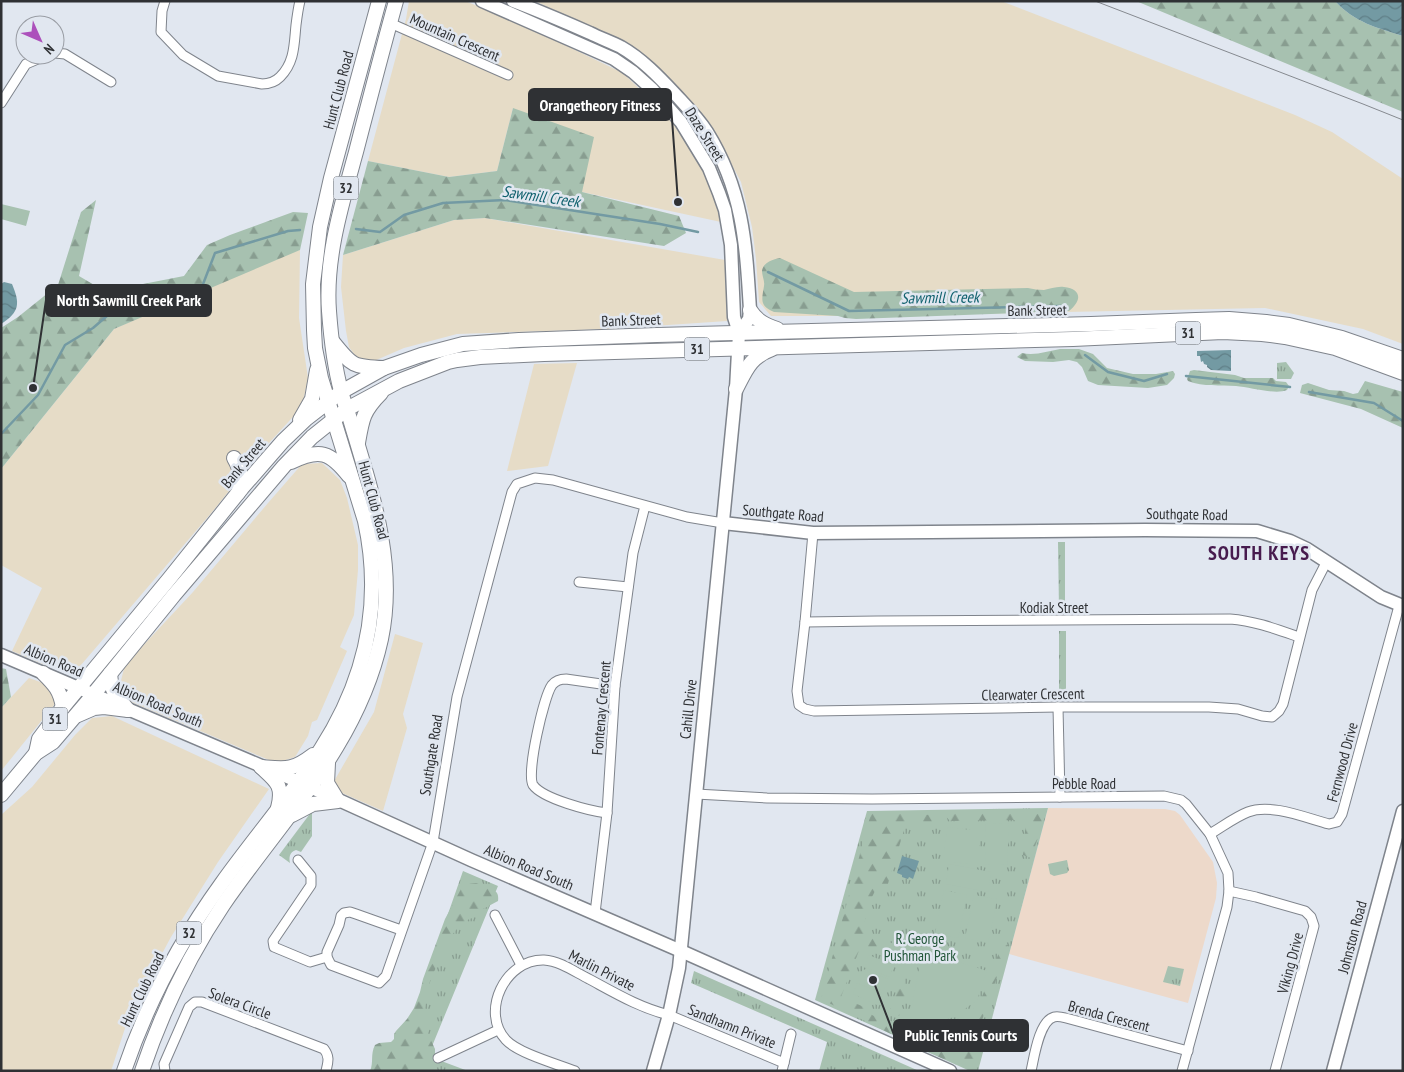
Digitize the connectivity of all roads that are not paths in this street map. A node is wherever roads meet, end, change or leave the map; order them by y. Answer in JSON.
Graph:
{"nodes":[{"id":1,"x":165,"y":1,"type":"edge"},
{"id":2,"x":300,"y":1,"type":"edge"},
{"id":3,"x":396,"y":1,"type":"edge"},
{"id":4,"x":482,"y":1,"type":"edge"},
{"id":5,"x":513,"y":1,"type":"edge"},
{"id":6,"x":378,"y":2,"type":"edge"},
{"id":7,"x":548,"y":15,"type":"junction"},
{"id":8,"x":390,"y":23,"type":"junction"},
{"id":9,"x":543,"y":28,"type":"junction"},
{"id":10,"x":621,"y":47,"type":"junction"},
{"id":11,"x":65,"y":54,"type":"edge"},
{"id":12,"x":614,"y":58,"type":"junction"},
{"id":13,"x":25,"y":65,"type":"edge"},
{"id":14,"x":508,"y":75,"type":"dead end"},
{"id":15,"x":111,"y":82,"type":"dead end"},
{"id":16,"x":1,"y":103,"type":"edge"},
{"id":17,"x":693,"y":114,"type":"junction"},
{"id":18,"x":681,"y":122,"type":"junction"},
{"id":19,"x":747,"y":263,"type":"junction"},
{"id":20,"x":732,"y":265,"type":"junction"},
{"id":21,"x":314,"y":268,"type":"junction"},
{"id":22,"x":330,"y":271,"type":"junction"},
{"id":23,"x":750,"y":310,"type":"junction"},
{"id":24,"x":1091,"y":331,"type":"junction"},
{"id":25,"x":785,"y":332,"type":"junction"},
{"id":26,"x":739,"y":333,"type":"junction"},
{"id":27,"x":657,"y":335,"type":"junction"},
{"id":28,"x":333,"y":342,"type":"junction"},
{"id":29,"x":544,"y":347,"type":"junction"},
{"id":30,"x":777,"y":347,"type":"junction"},
{"id":31,"x":738,"y":348,"type":"junction"},
{"id":32,"x":656,"y":351,"type":"junction"},
{"id":33,"x":448,"y":355,"type":"junction"},
{"id":34,"x":1403,"y":359,"type":"edge"},
{"id":35,"x":318,"y":362,"type":"junction"},
{"id":36,"x":384,"y":368,"type":"junction"},
{"id":37,"x":1403,"y":373,"type":"edge"},
{"id":38,"x":388,"y":386,"type":"junction"},
{"id":39,"x":736,"y":389,"type":"junction"},
{"id":40,"x":341,"y":392,"type":"junction"},
{"id":41,"x":328,"y":401,"type":"junction"},
{"id":42,"x":347,"y":408,"type":"junction"},
{"id":43,"x":334,"y":419,"type":"junction"},
{"id":44,"x":296,"y":428,"type":"junction"},
{"id":45,"x":358,"y":446,"type":"junction"},
{"id":46,"x":234,"y":458,"type":"dead end"},
{"id":47,"x":284,"y":466,"type":"junction"},
{"id":48,"x":257,"y":471,"type":"junction"},
{"id":49,"x":353,"y":480,"type":"junction"},
{"id":50,"x":269,"y":483,"type":"junction"},
{"id":51,"x":238,"y":494,"type":"junction"},
{"id":52,"x":645,"y":506,"type":"junction"},
{"id":53,"x":723,"y":523,"type":"junction"},
{"id":54,"x":813,"y":533,"type":"junction"},
{"id":55,"x":1327,"y":561,"type":"junction"},
{"id":56,"x":579,"y":582,"type":"dead end"},
{"id":57,"x":628,"y":586,"type":"junction"},
{"id":58,"x":169,"y":590,"type":"junction"},
{"id":59,"x":1401,"y":606,"type":"edge"},
{"id":60,"x":805,"y":622,"type":"junction"},
{"id":61,"x":1299,"y":638,"type":"junction"},
{"id":62,"x":1,"y":655,"type":"edge"},
{"id":63,"x":43,"y":673,"type":"junction"},
{"id":64,"x":110,"y":674,"type":"junction"},
{"id":65,"x":615,"y":686,"type":"junction"},
{"id":66,"x":78,"y":688,"type":"junction"},
{"id":67,"x":94,"y":694,"type":"junction"},
{"id":68,"x":62,"y":707,"type":"junction"},
{"id":69,"x":1058,"y":707,"type":"junction"},
{"id":70,"x":128,"y":710,"type":"junction"},
{"id":71,"x":75,"y":716,"type":"junction"},
{"id":72,"x":321,"y":749,"type":"junction"},
{"id":73,"x":36,"y":753,"type":"junction"},
{"id":74,"x":328,"y":762,"type":"junction"},
{"id":75,"x":261,"y":767,"type":"junction"},
{"id":76,"x":304,"y":785,"type":"junction"},
{"id":77,"x":696,"y":794,"type":"junction"},
{"id":78,"x":1,"y":795,"type":"edge"},
{"id":79,"x":1060,"y":797,"type":"junction"},
{"id":80,"x":338,"y":801,"type":"junction"},
{"id":81,"x":1403,"y":811,"type":"edge"},
{"id":82,"x":283,"y":813,"type":"junction"},
{"id":83,"x":607,"y":813,"type":"junction"},
{"id":84,"x":1210,"y":834,"type":"junction"},
{"id":85,"x":433,"y":842,"type":"junction"},
{"id":86,"x":298,"y":860,"type":"dead end"},
{"id":87,"x":1229,"y":891,"type":"junction"},
{"id":88,"x":595,"y":913,"type":"junction"},
{"id":89,"x":495,"y":915,"type":"dead end"},
{"id":90,"x":401,"y":930,"type":"junction"},
{"id":91,"x":681,"y":950,"type":"junction"},
{"id":92,"x":327,"y":958,"type":"junction"},
{"id":93,"x":521,"y":965,"type":"junction"},
{"id":94,"x":668,"y":1015,"type":"junction"},
{"id":95,"x":498,"y":1030,"type":"junction"},
{"id":96,"x":791,"y":1034,"type":"dead end"},
{"id":97,"x":1188,"y":1051,"type":"junction"},
{"id":98,"x":438,"y":1058,"type":"dead end"},
{"id":99,"x":783,"y":1067,"type":"edge"},
{"id":100,"x":124,"y":1071,"type":"edge"},
{"id":101,"x":142,"y":1071,"type":"edge"},
{"id":102,"x":164,"y":1071,"type":"edge"},
{"id":103,"x":326,"y":1071,"type":"edge"},
{"id":104,"x":575,"y":1071,"type":"edge"},
{"id":105,"x":653,"y":1071,"type":"edge"},
{"id":106,"x":950,"y":1071,"type":"edge"},
{"id":107,"x":1031,"y":1071,"type":"edge"},
{"id":108,"x":1182,"y":1071,"type":"edge"},
{"id":109,"x":1275,"y":1071,"type":"edge"},
{"id":110,"x":1333,"y":1071,"type":"edge"}],
"edges":[{"from":1,"to":2,"type":"street"},
{"from":3,"to":8,"type":"main road","name":"Hunt Club Road","number":"32"},
{"from":4,"to":9,"type":"street","name":"Daze Street"},
{"from":5,"to":7,"type":"street","name":"Daze Street"},
{"from":6,"to":21,"type":"main road","name":"Hunt Club Road","number":"32"},
{"from":7,"to":9,"type":"street"},
{"from":7,"to":10,"type":"street","name":"Daze Street"},
{"from":8,"to":14,"type":"street","name":"Mountain Crescent"},
{"from":8,"to":22,"type":"main road","name":"Hunt Club Road","number":"32"},
{"from":9,"to":12,"type":"street","name":"Daze Street"},
{"from":10,"to":12,"type":"street"},
{"from":10,"to":17,"type":"street","name":"Daze Street"},
{"from":11,"to":15,"type":"street"},
{"from":12,"to":18,"type":"street","name":"Daze Street"},
{"from":13,"to":16,"type":"street"},
{"from":17,"to":18,"type":"street"},
{"from":17,"to":19,"type":"street","name":"Daze Street"},
{"from":18,"to":20,"type":"street","name":"Daze Street"},
{"from":19,"to":20,"type":"street"},
{"from":19,"to":23,"type":"street","name":"Daze Street"},
{"from":20,"to":26,"type":"street","name":"Daze Street"},
{"from":21,"to":22,"type":"main road"},
{"from":21,"to":35,"type":"main road","name":"Hunt Club Road","number":"32"},
{"from":22,"to":28,"type":"main road","name":"Hunt Club Road","number":"32"},
{"from":23,"to":25,"type":"main road"},
{"from":23,"to":26,"type":"street","name":"Daze Street"},
{"from":24,"to":25,"type":"main road","name":"Bank Street","number":"31"},
{"from":24,"to":30,"type":"main road","name":"Bank Street","number":"31"},
{"from":24,"to":34,"type":"main road","name":"Bank Street","number":"31"},
{"from":24,"to":37,"type":"main road","name":"Bank Street","number":"31"},
{"from":25,"to":26,"type":"main road","name":"Bank Street","number":"31"},
{"from":26,"to":27,"type":"main road","name":"Bank Street","number":"31"},
{"from":26,"to":31,"type":"street","name":"Daze Street"},
{"from":27,"to":29,"type":"main road","name":"Bank Street","number":"31"},
{"from":27,"to":32,"type":"main road"},
{"from":28,"to":36,"type":"main road"},
{"from":28,"to":40,"type":"main road","name":"Hunt Club Road","number":"32"},
{"from":29,"to":32,"type":"main road","name":"Bank Street","number":"31"},
{"from":29,"to":33,"type":"main road","name":"Bank Street","number":"31"},
{"from":30,"to":31,"type":"main road","name":"Bank Street","number":"31"},
{"from":30,"to":39,"type":"main road"},
{"from":31,"to":32,"type":"main road","name":"Bank Street","number":"31"},
{"from":31,"to":39,"type":"street","name":"Cahill Drive"},
{"from":33,"to":36,"type":"main road","name":"Bank Street","number":"31"},
{"from":33,"to":38,"type":"main road","name":"Bank Street","number":"31"},
{"from":35,"to":41,"type":"main road","name":"Hunt Club Road","number":"32"},
{"from":35,"to":44,"type":"main road"},
{"from":36,"to":40,"type":"main road","name":"Bank Street","number":"31"},
{"from":38,"to":42,"type":"main road","name":"Bank Street","number":"31"},
{"from":38,"to":45,"type":"main road"},
{"from":39,"to":53,"type":"street","name":"Cahill Drive"},
{"from":40,"to":41,"type":"main road","name":"Bank Street","number":"31"},
{"from":40,"to":42,"type":"main road","name":"Hunt Club Road","number":"32"},
{"from":41,"to":43,"type":"main road","name":"Hunt Club Road","number":"32"},
{"from":41,"to":44,"type":"main road","name":"Bank Street","number":"31"},
{"from":42,"to":43,"type":"main road","name":"Bank Street","number":"31"},
{"from":42,"to":45,"type":"main road","name":"Hunt Club Road","number":"32"},
{"from":43,"to":47,"type":"main road","name":"Bank Street","number":"31"},
{"from":43,"to":49,"type":"main road","name":"Hunt Club Road","number":"32"},
{"from":44,"to":48,"type":"main road","name":"Bank Street","number":"31"},
{"from":45,"to":74,"type":"main road","name":"Hunt Club Road","number":"32"},
{"from":46,"to":51,"type":"main road"},
{"from":47,"to":49,"type":"main road"},
{"from":47,"to":50,"type":"main road","name":"Bank Street","number":"31"},
{"from":48,"to":50,"type":"main road"},
{"from":48,"to":51,"type":"main road","name":"Bank Street","number":"31"},
{"from":49,"to":72,"type":"main road","name":"Hunt Club Road","number":"32"},
{"from":50,"to":58,"type":"main road","name":"Bank Street","number":"31"},
{"from":51,"to":58,"type":"main road","name":"Bank Street","number":"31"},
{"from":52,"to":53,"type":"street","name":"Southgate Road"},
{"from":52,"to":57,"type":"street","name":"Fontenay Crescent"},
{"from":52,"to":85,"type":"street","name":"Southgate Road"},
{"from":53,"to":54,"type":"street","name":"Southgate Road"},
{"from":53,"to":77,"type":"street","name":"Cahill Drive"},
{"from":54,"to":55,"type":"street","name":"Southgate Road"},
{"from":54,"to":60,"type":"street","name":"Clearwater Crescent"},
{"from":55,"to":59,"type":"street","name":"Southgate Road"},
{"from":55,"to":61,"type":"street","name":"Clearwater Crescent"},
{"from":56,"to":57,"type":"street"},
{"from":57,"to":65,"type":"street","name":"Fontenay Crescent"},
{"from":58,"to":64,"type":"main road","name":"Bank Street","number":"31"},
{"from":58,"to":66,"type":"main road","name":"Bank Street","number":"31"},
{"from":59,"to":84,"type":"street","name":"Fernwood Drive"},
{"from":60,"to":61,"type":"street","name":"Kodiak Street"},
{"from":60,"to":69,"type":"street","name":"Clearwater Crescent"},
{"from":61,"to":69,"type":"street","name":"Clearwater Crescent"},
{"from":62,"to":63,"type":"street","name":"Albion Road"},
{"from":63,"to":66,"type":"street","name":"Albion Road"},
{"from":63,"to":68,"type":"main road"},
{"from":64,"to":67,"type":"main road","name":"Bank Street","number":"31"},
{"from":64,"to":70,"type":"main road"},
{"from":65,"to":83,"type":"street","name":"Fontenay Crescent"},
{"from":65,"to":83,"type":"street"},
{"from":66,"to":67,"type":"street","name":"Albion Road"},
{"from":66,"to":68,"type":"main road","name":"Bank Street","number":"31"},
{"from":67,"to":70,"type":"street","name":"Albion Road South"},
{"from":67,"to":71,"type":"main road","name":"Bank Street","number":"31"},
{"from":68,"to":73,"type":"main road","name":"Bank Street","number":"31"},
{"from":69,"to":79,"type":"street"},
{"from":70,"to":71,"type":"main road"},
{"from":70,"to":75,"type":"street","name":"Albion Road South"},
{"from":71,"to":73,"type":"main road","name":"Bank Street","number":"31"},
{"from":72,"to":75,"type":"main road"},
{"from":72,"to":76,"type":"main road","name":"Hunt Club Road","number":"32"},
{"from":73,"to":78,"type":"main road","name":"Bank Street","number":"31"},
{"from":74,"to":76,"type":"main road","name":"Hunt Club Road","number":"32"},
{"from":74,"to":80,"type":"main road"},
{"from":75,"to":76,"type":"street","name":"Albion Road South"},
{"from":75,"to":82,"type":"main road"},
{"from":76,"to":80,"type":"street","name":"Albion Road South"},
{"from":76,"to":82,"type":"main road","name":"Hunt Club Road","number":"32"},
{"from":77,"to":79,"type":"street","name":"Pebble Road"},
{"from":77,"to":91,"type":"street","name":"Cahill Drive"},
{"from":79,"to":84,"type":"street","name":"Pebble Road"},
{"from":80,"to":82,"type":"main road"},
{"from":80,"to":85,"type":"street","name":"Albion Road South"},
{"from":81,"to":110,"type":"street","name":"Johnston Road"},
{"from":82,"to":100,"type":"main road","name":"Hunt Club Road","number":"32"},
{"from":82,"to":101,"type":"main road","name":"Hunt Club Road","number":"32"},
{"from":83,"to":88,"type":"street","name":"Fontenay Crescent"},
{"from":84,"to":87,"type":"street","name":"Pebble Road"},
{"from":85,"to":88,"type":"street","name":"Albion Road South"},
{"from":85,"to":90,"type":"street"},
{"from":86,"to":92,"type":"street"},
{"from":87,"to":97,"type":"street","name":"Pebble Road"},
{"from":87,"to":109,"type":"street","name":"Viking Drive"},
{"from":88,"to":91,"type":"street","name":"Albion Road South"},
{"from":89,"to":93,"type":"street"},
{"from":90,"to":92,"type":"street"},
{"from":90,"to":92,"type":"street"},
{"from":91,"to":94,"type":"street","name":"Cahill Drive"},
{"from":91,"to":106,"type":"street","name":"Albion Road South"},
{"from":93,"to":94,"type":"street","name":"Marlin Private"},
{"from":93,"to":95,"type":"street"},
{"from":94,"to":99,"type":"street","name":"Sandhamn Private"},
{"from":94,"to":105,"type":"street","name":"Cahill Drive"},
{"from":95,"to":98,"type":"street"},
{"from":95,"to":104,"type":"street"},
{"from":96,"to":99,"type":"street","name":"Sandhamn Private"},
{"from":97,"to":107,"type":"street","name":"Brenda Crescent"},
{"from":97,"to":108,"type":"street","name":"Pebble Road"},
{"from":102,"to":103,"type":"street","name":"Solera Circle"}]}
